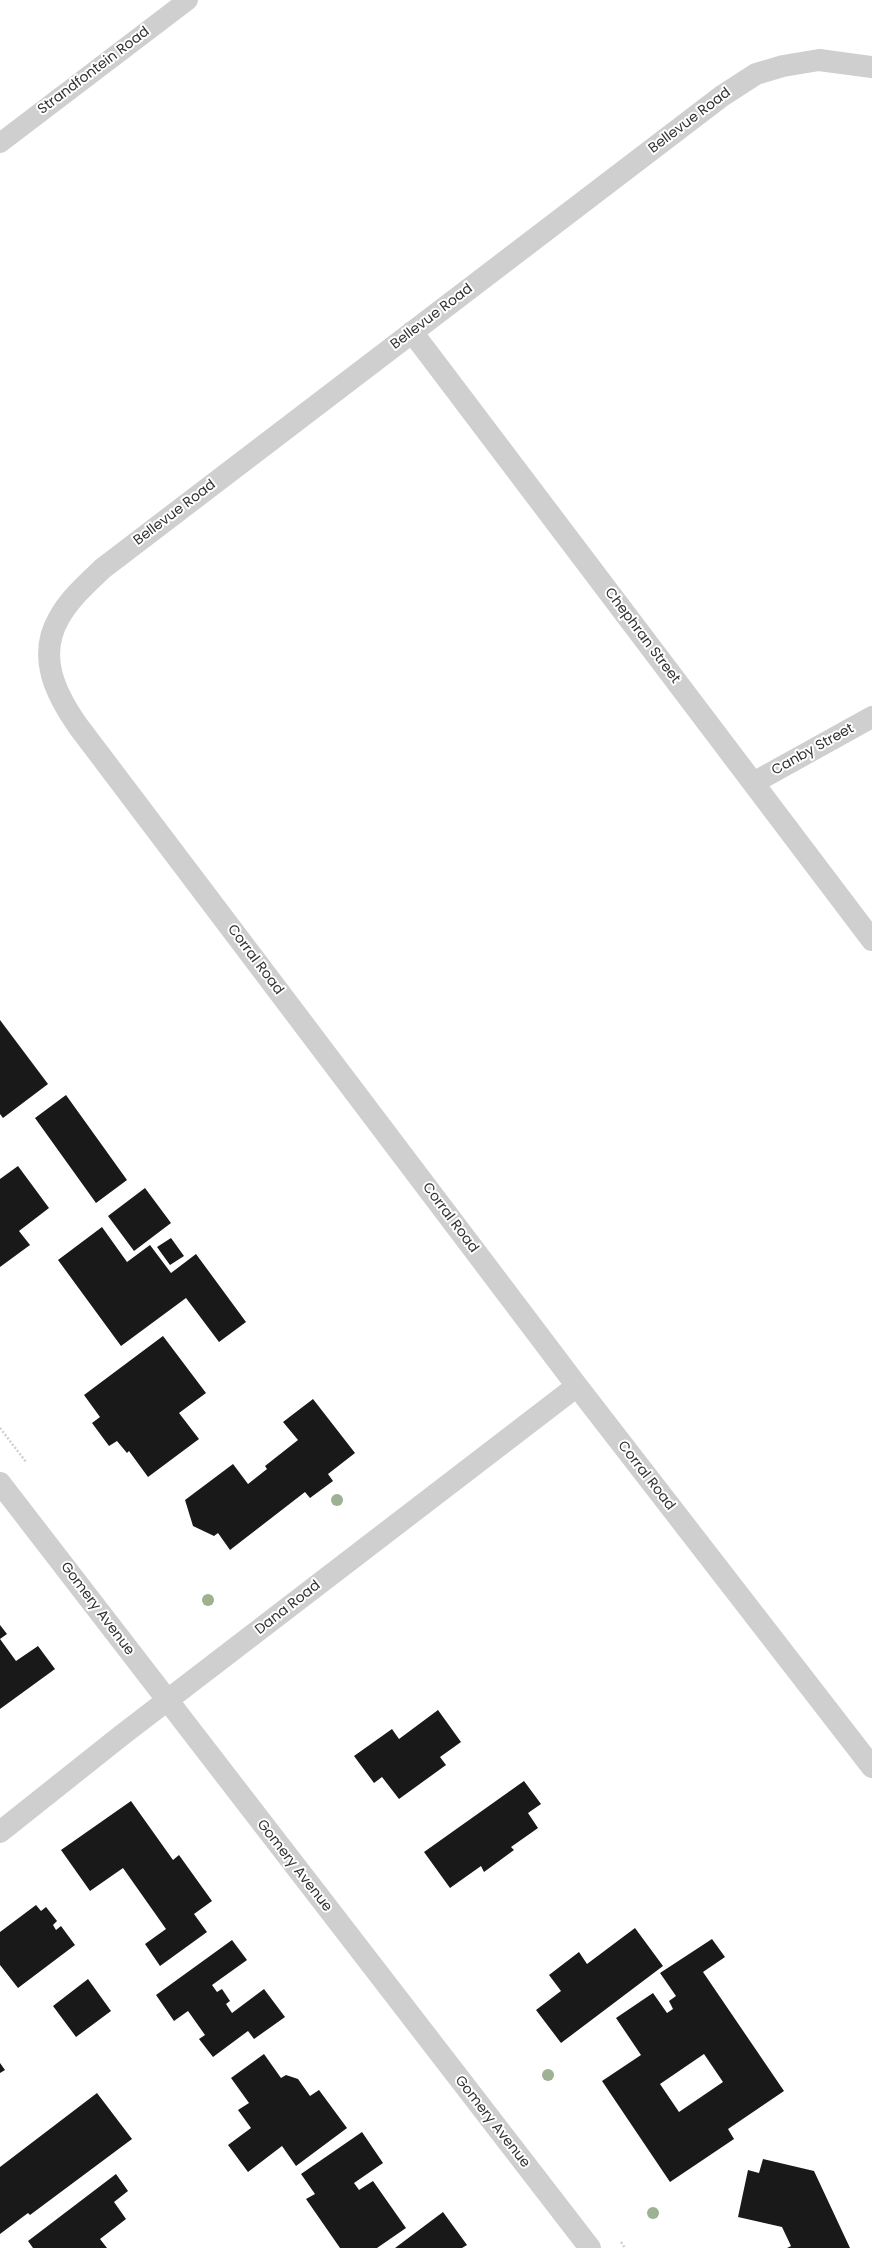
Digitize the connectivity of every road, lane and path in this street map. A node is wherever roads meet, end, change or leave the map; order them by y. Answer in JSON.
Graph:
{"nodes":[{"id":1,"x":188,"y":0,"type":"edge"},
{"id":2,"x":872,"y":67,"type":"edge"},
{"id":3,"x":0,"y":142,"type":"edge"},
{"id":4,"x":412,"y":332,"type":"junction"},
{"id":5,"x":49,"y":658,"type":"joint"},
{"id":6,"x":872,"y":717,"type":"edge"},
{"id":7,"x":753,"y":783,"type":"junction"},
{"id":8,"x":872,"y":940,"type":"edge"},
{"id":9,"x":577,"y":1386,"type":"junction"},
{"id":10,"x":0,"y":1483,"type":"edge"},
{"id":11,"x":167,"y":1701,"type":"junction"},
{"id":12,"x":872,"y":1768,"type":"edge"},
{"id":13,"x":0,"y":1832,"type":"edge"},
{"id":14,"x":590,"y":2248,"type":"edge"}],
"edges":[{"from":1,"to":3,"type":"lane","name":"Strandfontein Road"},
{"from":2,"to":4,"type":"street","name":"Bellevue Road"},
{"from":4,"to":5,"type":"street","name":"Bellevue Road"},
{"from":4,"to":7,"type":"street","name":"Chephran Street"},
{"from":5,"to":9,"type":"street","name":"Corral Road"},
{"from":6,"to":7,"type":"street","name":"Canby Street"},
{"from":7,"to":8,"type":"street","name":"Chephran Street"},
{"from":9,"to":11,"type":"street","name":"Dana Road"},
{"from":9,"to":12,"type":"street","name":"Corral Road"},
{"from":10,"to":11,"type":"street","name":"Gomery Avenue"},
{"from":11,"to":13,"type":"street","name":"Dana Road"},
{"from":11,"to":14,"type":"street","name":"Gomery Avenue"}]}
